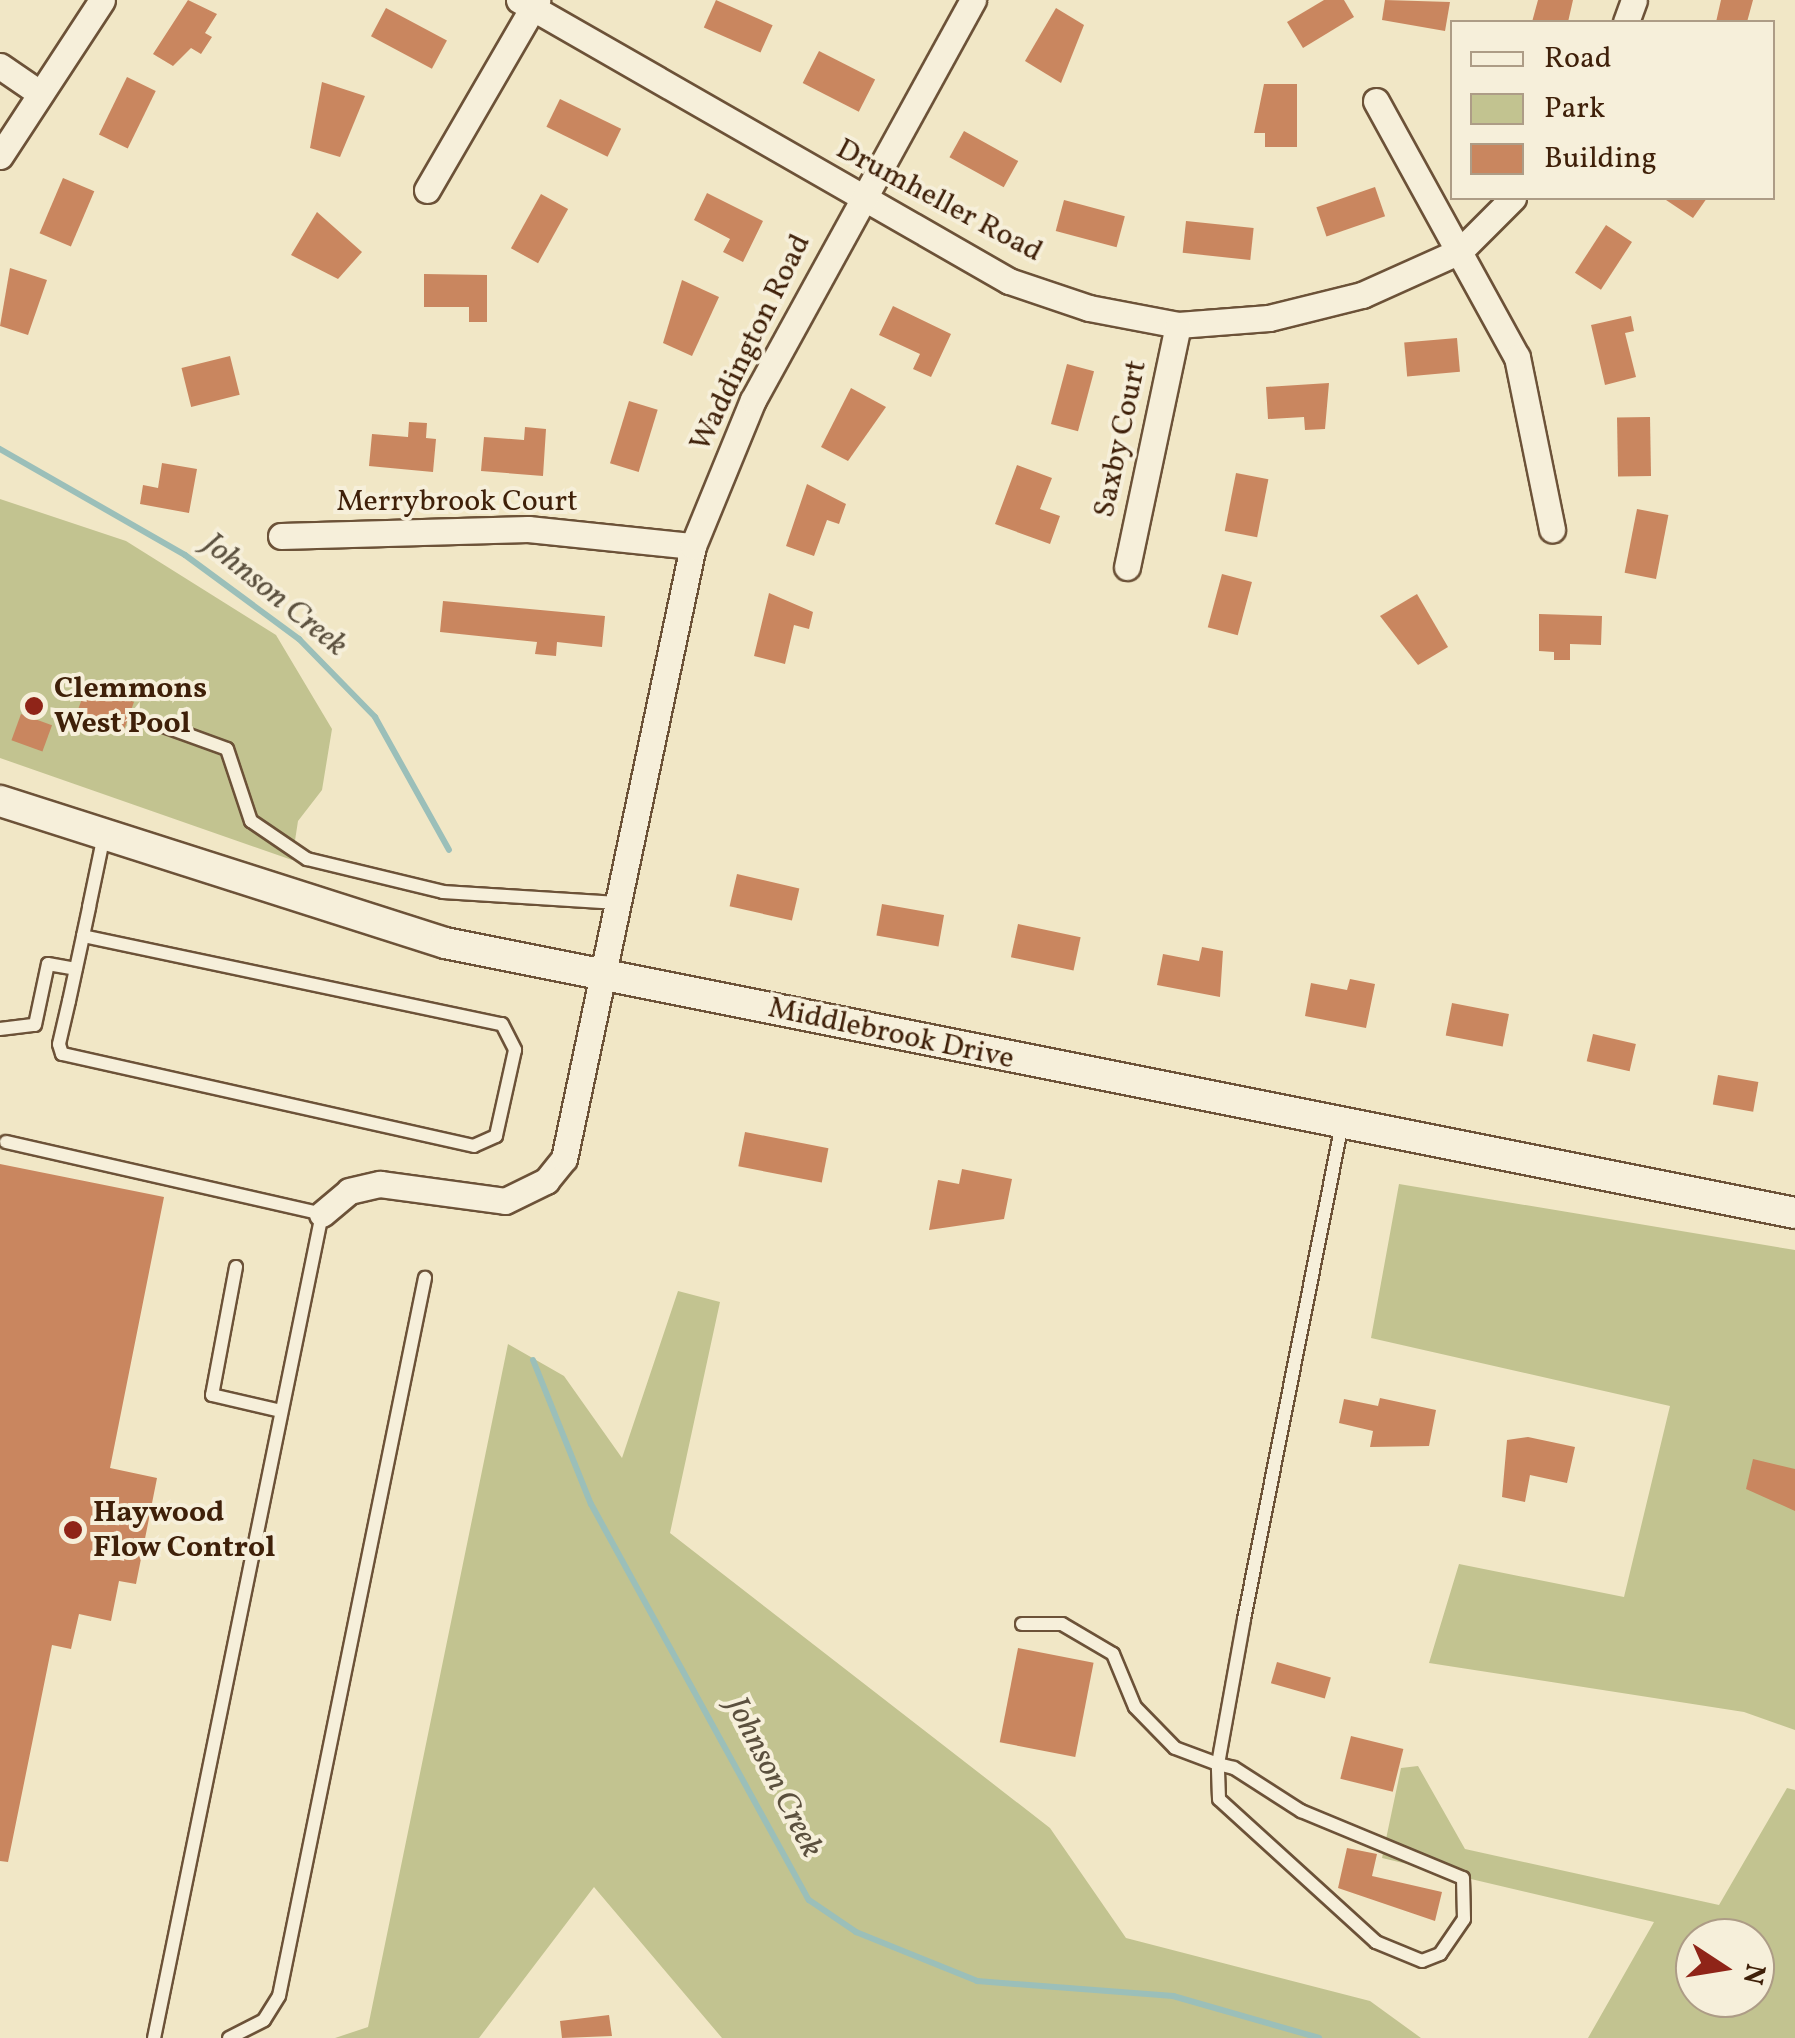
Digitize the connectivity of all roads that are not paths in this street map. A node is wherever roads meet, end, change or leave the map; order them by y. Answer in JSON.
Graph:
{"nodes":[{"id":1,"x":102,"y":0,"type":"edge"},
{"id":2,"x":973,"y":0,"type":"edge"},
{"id":3,"x":530,"y":3,"type":"edge"},
{"id":4,"x":0,"y":66,"type":"edge"},
{"id":5,"x":38,"y":92,"type":"junction"},
{"id":6,"x":1376,"y":101,"type":"dead end"},
{"id":7,"x":0,"y":156,"type":"edge"},
{"id":8,"x":427,"y":190,"type":"dead end"},
{"id":9,"x":862,"y":198,"type":"junction"},
{"id":10,"x":1512,"y":200,"type":"edge"},
{"id":11,"x":1460,"y":251,"type":"junction"},
{"id":12,"x":1178,"y":324,"type":"junction"},
{"id":13,"x":1552,"y":529,"type":"dead end"},
{"id":14,"x":281,"y":536,"type":"dead end"},
{"id":15,"x":693,"y":546,"type":"junction"},
{"id":16,"x":1127,"y":567,"type":"dead end"},
{"id":17,"x":161,"y":725,"type":"dead end"},
{"id":18,"x":0,"y":801,"type":"edge"},
{"id":19,"x":104,"y":835,"type":"junction"},
{"id":20,"x":618,"y":903,"type":"junction"},
{"id":21,"x":82,"y":936,"type":"junction"},
{"id":22,"x":76,"y":970,"type":"junction"},
{"id":23,"x":604,"y":975,"type":"junction"},
{"id":24,"x":0,"y":1029,"type":"edge"},
{"id":25,"x":1342,"y":1124,"type":"junction"},
{"id":26,"x":6,"y":1142,"type":"dead end"},
{"id":27,"x":1795,"y":1213,"type":"edge"},
{"id":28,"x":322,"y":1214,"type":"junction"},
{"id":29,"x":236,"y":1268,"type":"dead end"},
{"id":30,"x":425,"y":1278,"type":"dead end"},
{"id":31,"x":278,"y":1410,"type":"junction"},
{"id":32,"x":1022,"y":1624,"type":"dead end"},
{"id":33,"x":1218,"y":1764,"type":"junction"},
{"id":34,"x":156,"y":2038,"type":"edge"},
{"id":35,"x":229,"y":2038,"type":"edge"}],
"edges":[{"from":1,"to":5,"type":"street"},
{"from":2,"to":9,"type":"street","name":"Waddington Road"},
{"from":3,"to":8,"type":"street"},
{"from":3,"to":9,"type":"street","name":"Drumheller Road"},
{"from":4,"to":5,"type":"street"},
{"from":5,"to":7,"type":"street"},
{"from":6,"to":11,"type":"street"},
{"from":9,"to":12,"type":"street","name":"Drumheller Road"},
{"from":9,"to":15,"type":"street","name":"Waddington Road"},
{"from":10,"to":11,"type":"street","name":"Drumheller Road"},
{"from":11,"to":12,"type":"street","name":"Drumheller Road"},
{"from":11,"to":13,"type":"street"},
{"from":12,"to":16,"type":"street","name":"Saxby Court"},
{"from":14,"to":15,"type":"street","name":"Merrybrook Court"},
{"from":15,"to":20,"type":"street","name":"Waddington Road"},
{"from":17,"to":20,"type":"lane"},
{"from":18,"to":19,"type":"street","name":"Middlebrook Drive"},
{"from":19,"to":21,"type":"lane"},
{"from":19,"to":23,"type":"street","name":"Middlebrook Drive"},
{"from":20,"to":23,"type":"street","name":"Waddington Road"},
{"from":21,"to":22,"type":"lane"},
{"from":21,"to":22,"type":"lane"},
{"from":22,"to":24,"type":"lane"},
{"from":23,"to":25,"type":"street","name":"Middlebrook Drive"},
{"from":23,"to":28,"type":"street","name":"Waddington Road"},
{"from":25,"to":27,"type":"street","name":"Middlebrook Drive"},
{"from":25,"to":33,"type":"lane"},
{"from":26,"to":28,"type":"lane"},
{"from":28,"to":31,"type":"lane"},
{"from":29,"to":31,"type":"lane"},
{"from":30,"to":35,"type":"lane"},
{"from":31,"to":34,"type":"lane"},
{"from":32,"to":33,"type":"lane"},
{"from":33,"to":33,"type":"lane"}]}
